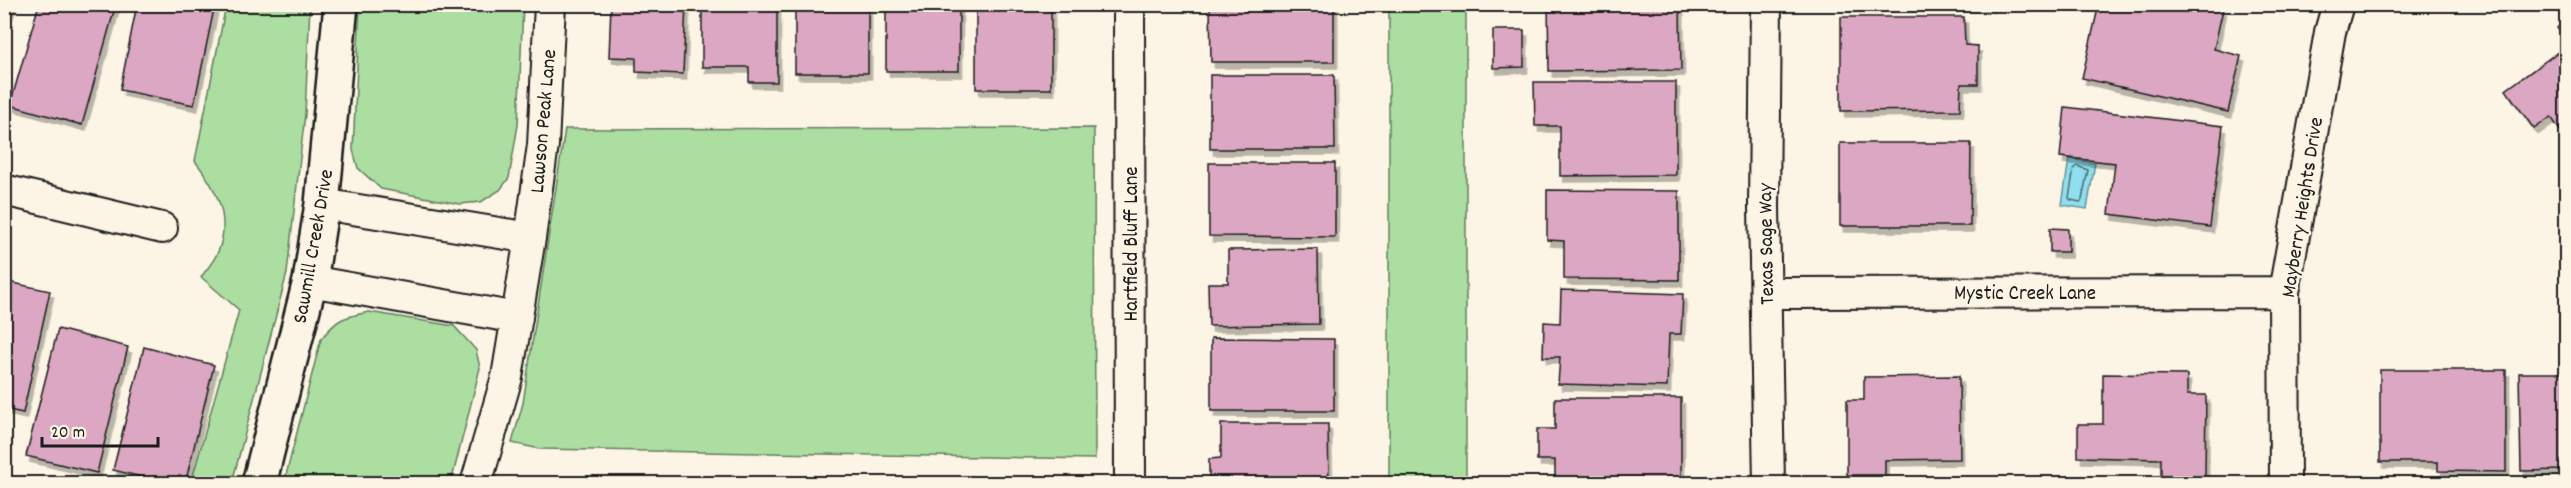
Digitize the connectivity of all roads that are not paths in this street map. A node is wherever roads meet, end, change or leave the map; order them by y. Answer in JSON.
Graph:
{"nodes":[{"id":1,"x":341,"y":4,"type":"edge"},
{"id":2,"x":550,"y":4,"type":"edge"},
{"id":3,"x":1129,"y":4,"type":"edge"},
{"id":4,"x":1766,"y":4,"type":"edge"},
{"id":5,"x":2338,"y":4,"type":"edge"},
{"id":6,"x":4,"y":190,"type":"edge"},
{"id":7,"x":322,"y":204,"type":"junction"},
{"id":8,"x":162,"y":228,"type":"dead end"},
{"id":9,"x":530,"y":238,"type":"junction"},
{"id":10,"x":310,"y":281,"type":"junction"},
{"id":11,"x":2284,"y":291,"type":"junction"},
{"id":12,"x":1766,"y":293,"type":"junction"},
{"id":13,"x":517,"y":318,"type":"junction"},
{"id":14,"x":259,"y":483,"type":"edge"},
{"id":15,"x":476,"y":483,"type":"edge"},
{"id":16,"x":1130,"y":483,"type":"edge"},
{"id":17,"x":1769,"y":483,"type":"edge"},
{"id":18,"x":2285,"y":483,"type":"edge"}],
"edges":[{"from":1,"to":7,"type":"street","name":"Sawmill Creek Drive"},
{"from":2,"to":9,"type":"street","name":"Lawson Peak Lane"},
{"from":3,"to":16,"type":"street","name":"Hartfield Bluff Lane"},
{"from":4,"to":12,"type":"street","name":"Texas Sage Way"},
{"from":5,"to":11,"type":"street","name":"Mayberry Heights Drive"},
{"from":6,"to":8,"type":"street"},
{"from":7,"to":9,"type":"street"},
{"from":7,"to":10,"type":"street","name":"Sawmill Creek Drive"},
{"from":9,"to":13,"type":"street","name":"Lawson Peak Lane"},
{"from":10,"to":13,"type":"street"},
{"from":10,"to":14,"type":"street","name":"Sawmill Creek Drive"},
{"from":11,"to":12,"type":"street","name":"Mystic Creek Lane"},
{"from":11,"to":18,"type":"street","name":"Mayberry Heights Drive"},
{"from":12,"to":17,"type":"street","name":"Texas Sage Way"},
{"from":13,"to":15,"type":"street","name":"Lawson Peak Lane"}]}
